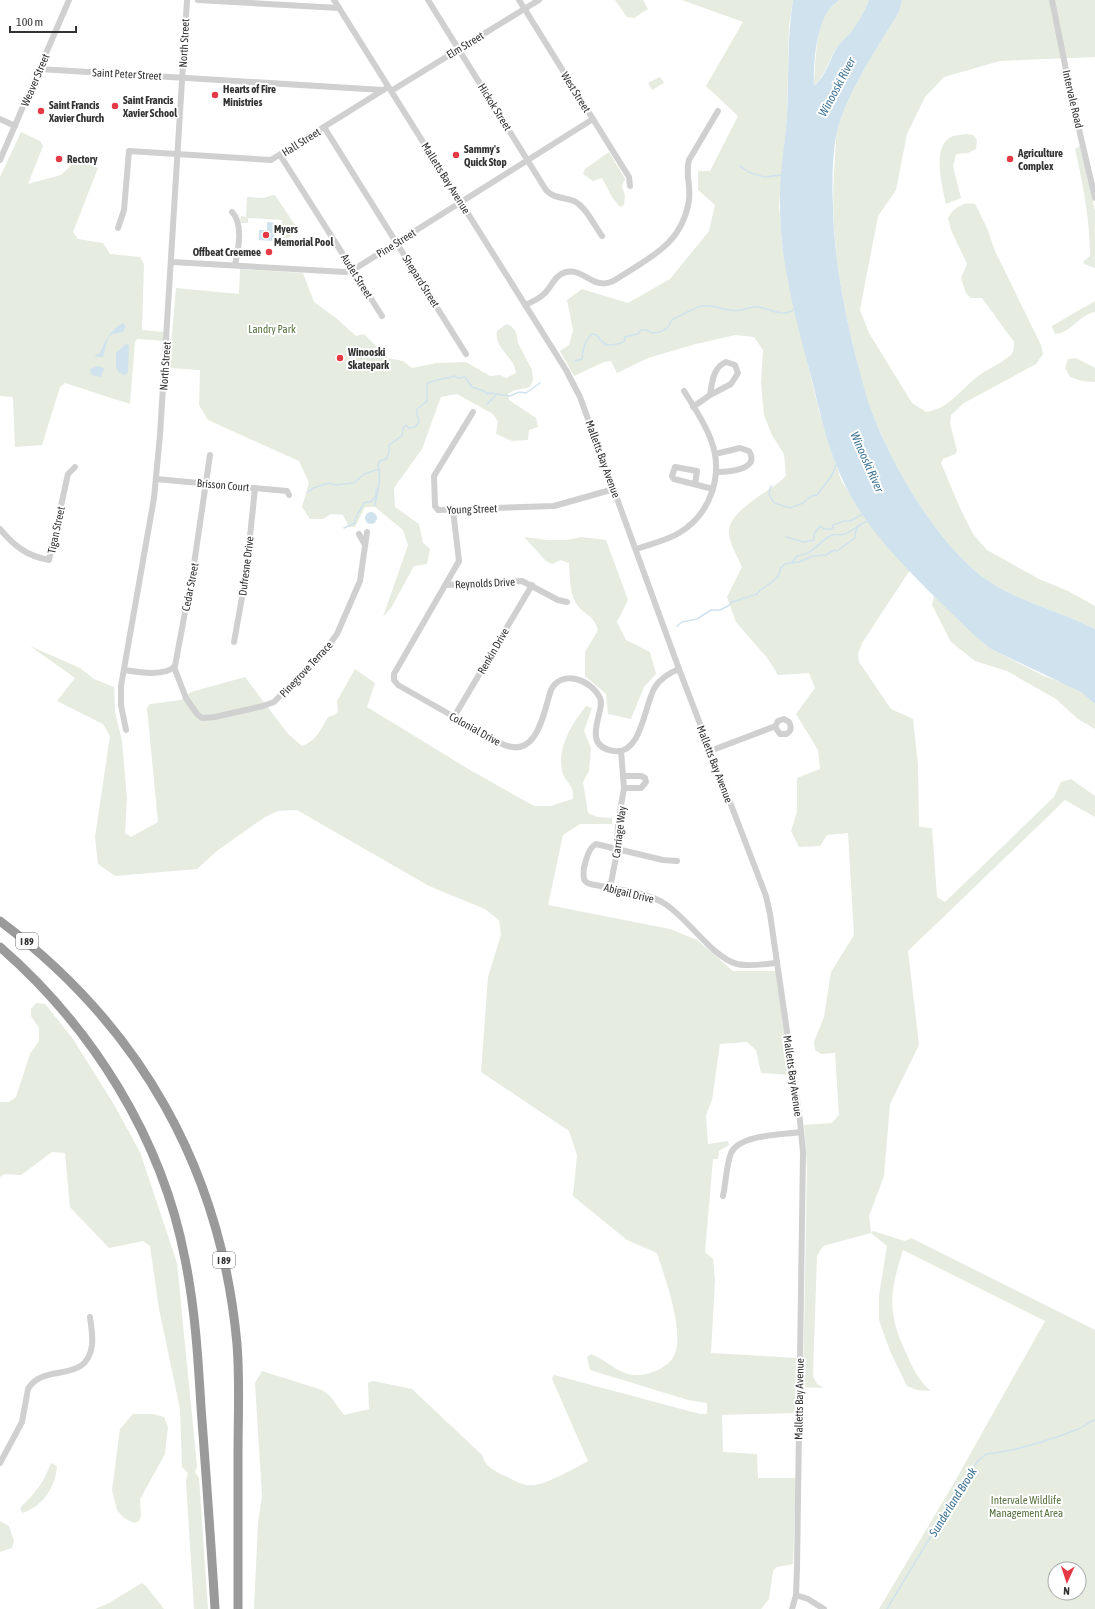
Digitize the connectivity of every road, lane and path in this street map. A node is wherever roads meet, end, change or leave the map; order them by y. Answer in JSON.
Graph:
{"nodes":[{"id":1,"x":69,"y":0,"type":"edge"},
{"id":2,"x":187,"y":0,"type":"edge"},
{"id":3,"x":198,"y":0,"type":"edge"},
{"id":4,"x":334,"y":0,"type":"edge"},
{"id":5,"x":428,"y":0,"type":"edge"},
{"id":6,"x":519,"y":0,"type":"edge"},
{"id":7,"x":539,"y":0,"type":"edge"},
{"id":8,"x":1052,"y":0,"type":"edge"},
{"id":9,"x":338,"y":8,"type":"junction"},
{"id":10,"x":524,"y":9,"type":"junction"},
{"id":11,"x":459,"y":49,"type":"junction"},
{"id":12,"x":39,"y":69,"type":"junction"},
{"id":13,"x":182,"y":78,"type":"junction"},
{"id":14,"x":387,"y":89,"type":"junction"},
{"id":15,"x":718,"y":111,"type":"dead end"},
{"id":16,"x":0,"y":119,"type":"edge"},
{"id":17,"x":593,"y":119,"type":"junction"},
{"id":18,"x":15,"y":126,"type":"junction"},
{"id":19,"x":324,"y":128,"type":"junction"},
{"id":20,"x":178,"y":154,"type":"junction"},
{"id":21,"x":280,"y":155,"type":"junction"},
{"id":22,"x":0,"y":160,"type":"edge"},
{"id":23,"x":528,"y":160,"type":"junction"},
{"id":24,"x":630,"y":186,"type":"dead end"},
{"id":25,"x":1095,"y":198,"type":"edge"},
{"id":26,"x":461,"y":202,"type":"junction"},
{"id":27,"x":232,"y":212,"type":"dead end"},
{"id":28,"x":118,"y":228,"type":"dead end"},
{"id":29,"x":602,"y":236,"type":"dead end"},
{"id":30,"x":397,"y":243,"type":"junction"},
{"id":31,"x":172,"y":262,"type":"junction"},
{"id":32,"x":235,"y":265,"type":"junction"},
{"id":33,"x":353,"y":270,"type":"junction"},
{"id":34,"x":525,"y":305,"type":"junction"},
{"id":35,"x":382,"y":316,"type":"dead end"},
{"id":36,"x":466,"y":354,"type":"dead end"},
{"id":37,"x":684,"y":391,"type":"dead end"},
{"id":38,"x":710,"y":395,"type":"junction"},
{"id":39,"x":693,"y":407,"type":"junction"},
{"id":40,"x":473,"y":412,"type":"dead end"},
{"id":41,"x":715,"y":454,"type":"junction"},
{"id":42,"x":210,"y":455,"type":"dead end"},
{"id":43,"x":75,"y":467,"type":"dead end"},
{"id":44,"x":716,"y":472,"type":"junction"},
{"id":45,"x":156,"y":479,"type":"junction"},
{"id":46,"x":206,"y":484,"type":"junction"},
{"id":47,"x":695,"y":484,"type":"dead end"},
{"id":48,"x":255,"y":488,"type":"junction"},
{"id":49,"x":614,"y":489,"type":"junction"},
{"id":50,"x":713,"y":489,"type":"junction"},
{"id":51,"x":289,"y":495,"type":"dead end"},
{"id":52,"x":454,"y":510,"type":"junction"},
{"id":53,"x":0,"y":529,"type":"edge"},
{"id":54,"x":367,"y":532,"type":"dead end"},
{"id":55,"x":359,"y":534,"type":"dead end"},
{"id":56,"x":365,"y":545,"type":"junction"},
{"id":57,"x":636,"y":549,"type":"junction"},
{"id":58,"x":446,"y":585,"type":"junction"},
{"id":59,"x":532,"y":585,"type":"junction"},
{"id":60,"x":567,"y":602,"type":"dead end"},
{"id":61,"x":234,"y":642,"type":"dead end"},
{"id":62,"x":174,"y":667,"type":"junction"},
{"id":63,"x":124,"y":670,"type":"junction"},
{"id":64,"x":679,"y":670,"type":"junction"},
{"id":65,"x":454,"y":717,"type":"junction"},
{"id":66,"x":775,"y":727,"type":"dead end"},
{"id":67,"x":126,"y":730,"type":"dead end"},
{"id":68,"x":621,"y":751,"type":"junction"},
{"id":69,"x":710,"y":751,"type":"junction"},
{"id":70,"x":624,"y":776,"type":"junction"},
{"id":71,"x":624,"y":788,"type":"junction"},
{"id":72,"x":617,"y":849,"type":"junction"},
{"id":73,"x":677,"y":861,"type":"dead end"},
{"id":74,"x":610,"y":888,"type":"junction"},
{"id":75,"x":0,"y":921,"type":"edge"},
{"id":76,"x":0,"y":946,"type":"edge"},
{"id":77,"x":777,"y":962,"type":"junction"},
{"id":78,"x":801,"y":1132,"type":"junction"},
{"id":79,"x":723,"y":1196,"type":"dead end"},
{"id":80,"x":90,"y":1316,"type":"dead end"},
{"id":81,"x":0,"y":1463,"type":"edge"},
{"id":82,"x":796,"y":1595,"type":"junction"},
{"id":83,"x":216,"y":1609,"type":"edge"},
{"id":84,"x":238,"y":1609,"type":"edge"},
{"id":85,"x":792,"y":1609,"type":"edge"},
{"id":86,"x":824,"y":1609,"type":"edge"}],
"edges":[{"from":1,"to":12,"type":"street","name":"Weaver Street"},
{"from":2,"to":13,"type":"street","name":"North Street"},
{"from":3,"to":9,"type":"street"},
{"from":4,"to":9,"type":"street","name":"Malletts Bay Avenue"},
{"from":5,"to":11,"type":"street","name":"Hickok Street"},
{"from":6,"to":10,"type":"street","name":"West Street"},
{"from":7,"to":10,"type":"street","name":"Elm Street"},
{"from":8,"to":25,"type":"street","name":"Intervale Road"},
{"from":9,"to":14,"type":"street","name":"Malletts Bay Avenue"},
{"from":10,"to":11,"type":"street","name":"Elm Street"},
{"from":10,"to":17,"type":"street","name":"West Street"},
{"from":11,"to":14,"type":"street","name":"Elm Street"},
{"from":11,"to":23,"type":"street","name":"Hickok Street"},
{"from":12,"to":13,"type":"street","name":"Saint Peter Street"},
{"from":12,"to":18,"type":"street","name":"Weaver Street"},
{"from":13,"to":14,"type":"street","name":"Saint Peter Street"},
{"from":13,"to":20,"type":"street","name":"North Street"},
{"from":14,"to":19,"type":"street","name":"Hall Street"},
{"from":14,"to":26,"type":"street","name":"Malletts Bay Avenue"},
{"from":15,"to":34,"type":"street"},
{"from":16,"to":18,"type":"street"},
{"from":17,"to":23,"type":"street","name":"Pine Street"},
{"from":17,"to":24,"type":"street","name":"West Street"},
{"from":18,"to":22,"type":"street","name":"Weaver Street"},
{"from":19,"to":21,"type":"street","name":"Hall Street"},
{"from":19,"to":30,"type":"street","name":"Shepard Street"},
{"from":20,"to":21,"type":"street","name":"Hall Street"},
{"from":20,"to":28,"type":"street","name":"Hall Street"},
{"from":20,"to":31,"type":"street","name":"North Street"},
{"from":21,"to":33,"type":"street","name":"Audet Street"},
{"from":23,"to":26,"type":"street","name":"Pine Street"},
{"from":23,"to":29,"type":"street","name":"Hickok Street"},
{"from":26,"to":30,"type":"street","name":"Pine Street"},
{"from":26,"to":34,"type":"street","name":"Malletts Bay Avenue"},
{"from":27,"to":32,"type":"street"},
{"from":30,"to":33,"type":"street","name":"Pine Street"},
{"from":30,"to":36,"type":"street","name":"Shepard Street"},
{"from":31,"to":32,"type":"street","name":"Pine Street"},
{"from":31,"to":45,"type":"street","name":"North Street"},
{"from":32,"to":33,"type":"street","name":"Pine Street"},
{"from":33,"to":35,"type":"street","name":"Audet Street"},
{"from":34,"to":49,"type":"street","name":"Malletts Bay Avenue"},
{"from":37,"to":39,"type":"street"},
{"from":38,"to":38,"type":"street"},
{"from":38,"to":39,"type":"street"},
{"from":39,"to":41,"type":"street"},
{"from":40,"to":52,"type":"street","name":"Young Street"},
{"from":41,"to":44,"type":"street"},
{"from":41,"to":44,"type":"street"},
{"from":42,"to":46,"type":"street","name":"Cedar Street"},
{"from":43,"to":53,"type":"street","name":"Tigan Street"},
{"from":44,"to":50,"type":"street"},
{"from":45,"to":46,"type":"street","name":"Brisson Court"},
{"from":45,"to":63,"type":"street","name":"North Street"},
{"from":46,"to":48,"type":"street","name":"Brisson Court"},
{"from":46,"to":62,"type":"street","name":"Cedar Street"},
{"from":47,"to":50,"type":"street"},
{"from":48,"to":51,"type":"street","name":"Brisson Court"},
{"from":48,"to":61,"type":"street","name":"Dufresne Drive"},
{"from":49,"to":52,"type":"street","name":"Young Street"},
{"from":49,"to":57,"type":"street","name":"Malletts Bay Avenue"},
{"from":50,"to":57,"type":"street"},
{"from":52,"to":58,"type":"street","name":"Colonial Drive"},
{"from":54,"to":56,"type":"street","name":"Pinegrove Terrace"},
{"from":55,"to":56,"type":"street"},
{"from":56,"to":62,"type":"street","name":"Pinegrove Terrace"},
{"from":57,"to":64,"type":"street","name":"Malletts Bay Avenue"},
{"from":58,"to":59,"type":"street","name":"Reynolds Drive"},
{"from":58,"to":65,"type":"street","name":"Colonial Drive"},
{"from":59,"to":60,"type":"street","name":"Reynolds Drive"},
{"from":59,"to":65,"type":"street","name":"Renkin Drive"},
{"from":62,"to":63,"type":"street"},
{"from":63,"to":67,"type":"street","name":"North Street"},
{"from":64,"to":68,"type":"street"},
{"from":64,"to":69,"type":"street","name":"Malletts Bay Avenue"},
{"from":65,"to":68,"type":"street","name":"Colonial Drive"},
{"from":66,"to":69,"type":"street"},
{"from":68,"to":70,"type":"street","name":"Carriage Way"},
{"from":69,"to":77,"type":"street","name":"Malletts Bay Avenue"},
{"from":70,"to":71,"type":"street","name":"Carriage Way"},
{"from":70,"to":71,"type":"street"},
{"from":71,"to":72,"type":"street","name":"Carriage Way"},
{"from":72,"to":73,"type":"street","name":"Abigail Drive"},
{"from":72,"to":74,"type":"street","name":"Carriage Way"},
{"from":72,"to":74,"type":"street","name":"Abigail Drive"},
{"from":74,"to":77,"type":"street","name":"Abigail Drive"},
{"from":75,"to":84,"type":"highway","number":"I 89"},
{"from":76,"to":83,"type":"highway","number":"I 89"},
{"from":77,"to":78,"type":"street","name":"Malletts Bay Avenue"},
{"from":78,"to":79,"type":"street"},
{"from":78,"to":82,"type":"street","name":"Malletts Bay Avenue"},
{"from":80,"to":81,"type":"street"},
{"from":82,"to":85,"type":"street","name":"Malletts Bay Avenue"},
{"from":82,"to":86,"type":"street"}]}
